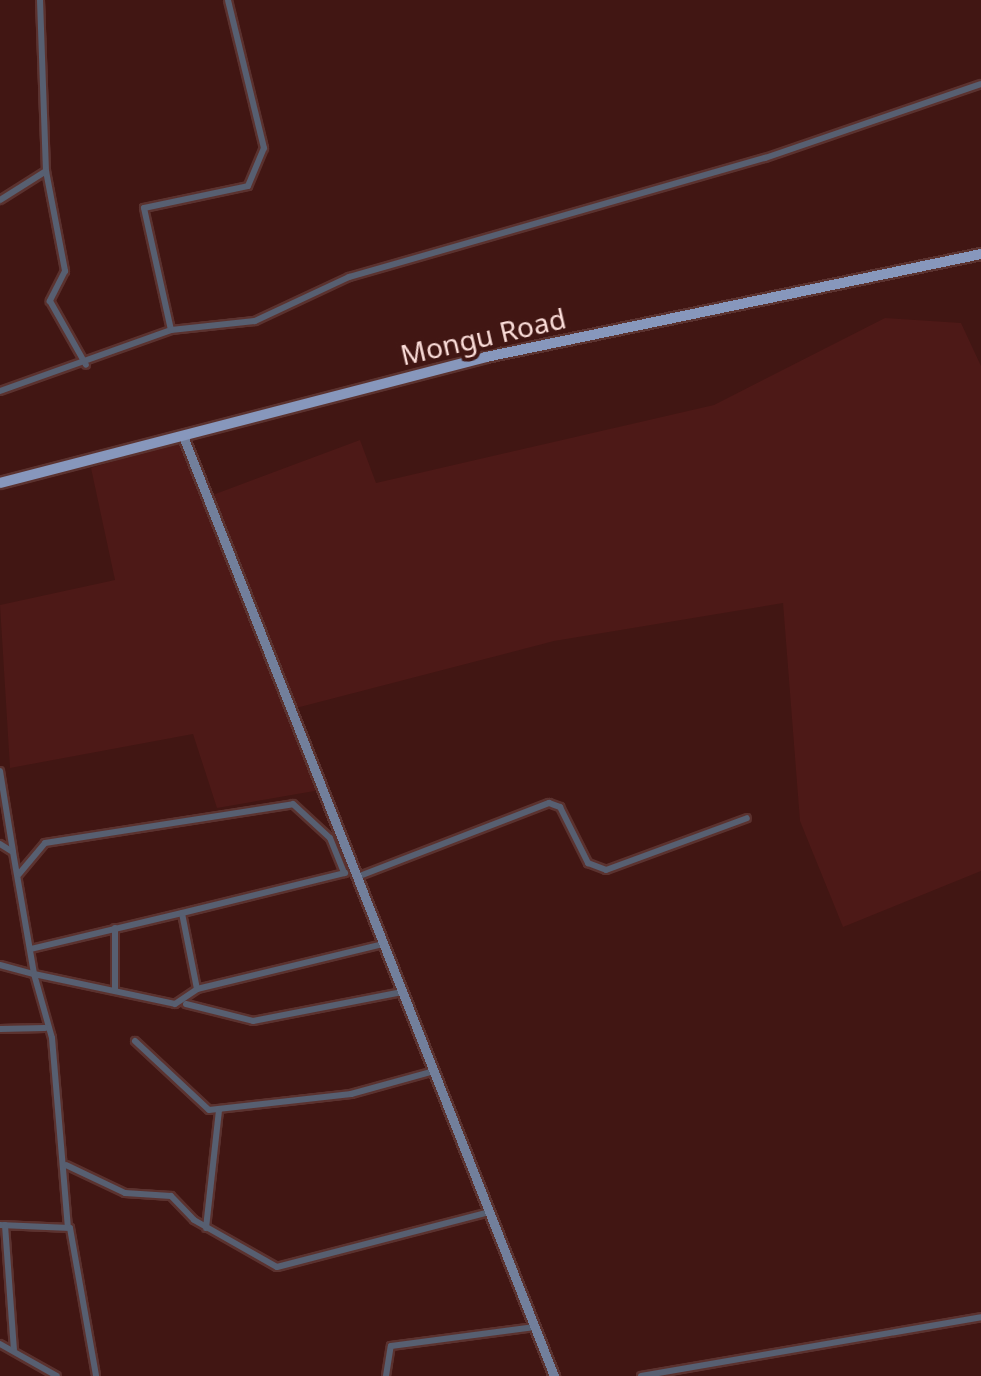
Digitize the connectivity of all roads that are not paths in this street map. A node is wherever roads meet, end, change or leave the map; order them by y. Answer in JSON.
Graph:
{"nodes":[{"id":1,"x":40,"y":0,"type":"edge"},
{"id":2,"x":228,"y":0,"type":"edge"},
{"id":3,"x":981,"y":84,"type":"edge"},
{"id":4,"x":46,"y":171,"type":"junction"},
{"id":5,"x":0,"y":200,"type":"edge"},
{"id":6,"x":981,"y":254,"type":"edge"},
{"id":7,"x":171,"y":330,"type":"junction"},
{"id":8,"x":86,"y":365,"type":"junction"},
{"id":9,"x":0,"y":390,"type":"edge"},
{"id":10,"x":182,"y":436,"type":"junction"},
{"id":11,"x":0,"y":483,"type":"edge"},
{"id":12,"x":0,"y":770,"type":"edge"},
{"id":13,"x":747,"y":818,"type":"dead end"},
{"id":14,"x":0,"y":844,"type":"edge"},
{"id":15,"x":13,"y":852,"type":"junction"},
{"id":16,"x":352,"y":873,"type":"junction"},
{"id":17,"x":17,"y":878,"type":"junction"},
{"id":18,"x":182,"y":913,"type":"junction"},
{"id":19,"x":115,"y":928,"type":"junction"},
{"id":20,"x":384,"y":944,"type":"junction"},
{"id":21,"x":31,"y":949,"type":"junction"},
{"id":22,"x":0,"y":965,"type":"edge"},
{"id":23,"x":34,"y":974,"type":"junction"},
{"id":24,"x":196,"y":989,"type":"junction"},
{"id":25,"x":114,"y":992,"type":"junction"},
{"id":26,"x":402,"y":992,"type":"junction"},
{"id":27,"x":186,"y":1004,"type":"junction"},
{"id":28,"x":0,"y":1028,"type":"edge"},
{"id":29,"x":45,"y":1028,"type":"junction"},
{"id":30,"x":135,"y":1040,"type":"dead end"},
{"id":31,"x":435,"y":1070,"type":"junction"},
{"id":32,"x":218,"y":1110,"type":"junction"},
{"id":33,"x":66,"y":1165,"type":"junction"},
{"id":34,"x":489,"y":1212,"type":"junction"},
{"id":35,"x":2,"y":1225,"type":"edge"},
{"id":36,"x":68,"y":1227,"type":"junction"},
{"id":37,"x":206,"y":1228,"type":"junction"},
{"id":38,"x":981,"y":1317,"type":"edge"},
{"id":39,"x":535,"y":1327,"type":"junction"},
{"id":40,"x":0,"y":1344,"type":"edge"},
{"id":41,"x":14,"y":1350,"type":"junction"},
{"id":42,"x":57,"y":1376,"type":"edge"},
{"id":43,"x":96,"y":1376,"type":"edge"},
{"id":44,"x":386,"y":1376,"type":"edge"},
{"id":45,"x":554,"y":1376,"type":"edge"},
{"id":46,"x":641,"y":1376,"type":"edge"}],
"edges":[{"from":1,"to":4,"type":"street"},
{"from":2,"to":7,"type":"street"},
{"from":3,"to":7,"type":"street"},
{"from":4,"to":5,"type":"street"},
{"from":4,"to":8,"type":"street"},
{"from":6,"to":10,"type":"main road","name":"Mongu Road"},
{"from":7,"to":8,"type":"street"},
{"from":8,"to":9,"type":"street"},
{"from":10,"to":11,"type":"main road","name":"Mongu Road"},
{"from":10,"to":16,"type":"street"},
{"from":12,"to":15,"type":"street"},
{"from":13,"to":16,"type":"street"},
{"from":14,"to":15,"type":"street"},
{"from":15,"to":17,"type":"street"},
{"from":16,"to":17,"type":"street"},
{"from":16,"to":18,"type":"street"},
{"from":16,"to":20,"type":"street"},
{"from":17,"to":21,"type":"street"},
{"from":18,"to":19,"type":"street"},
{"from":18,"to":24,"type":"street"},
{"from":19,"to":21,"type":"street"},
{"from":19,"to":25,"type":"street"},
{"from":20,"to":24,"type":"street"},
{"from":20,"to":26,"type":"street"},
{"from":21,"to":23,"type":"street"},
{"from":22,"to":23,"type":"street"},
{"from":23,"to":25,"type":"street"},
{"from":23,"to":29,"type":"street"},
{"from":24,"to":27,"type":"street"},
{"from":25,"to":27,"type":"street"},
{"from":26,"to":27,"type":"street"},
{"from":26,"to":31,"type":"street"},
{"from":28,"to":29,"type":"street"},
{"from":29,"to":33,"type":"street"},
{"from":30,"to":32,"type":"street"},
{"from":31,"to":32,"type":"street"},
{"from":31,"to":34,"type":"street"},
{"from":32,"to":37,"type":"street"},
{"from":33,"to":36,"type":"street"},
{"from":33,"to":37,"type":"street"},
{"from":34,"to":37,"type":"street"},
{"from":34,"to":39,"type":"street"},
{"from":35,"to":36,"type":"street"},
{"from":35,"to":41,"type":"street"},
{"from":36,"to":43,"type":"street"},
{"from":38,"to":46,"type":"street"},
{"from":39,"to":44,"type":"street"},
{"from":39,"to":45,"type":"street"},
{"from":40,"to":41,"type":"street"},
{"from":41,"to":42,"type":"street"}]}
